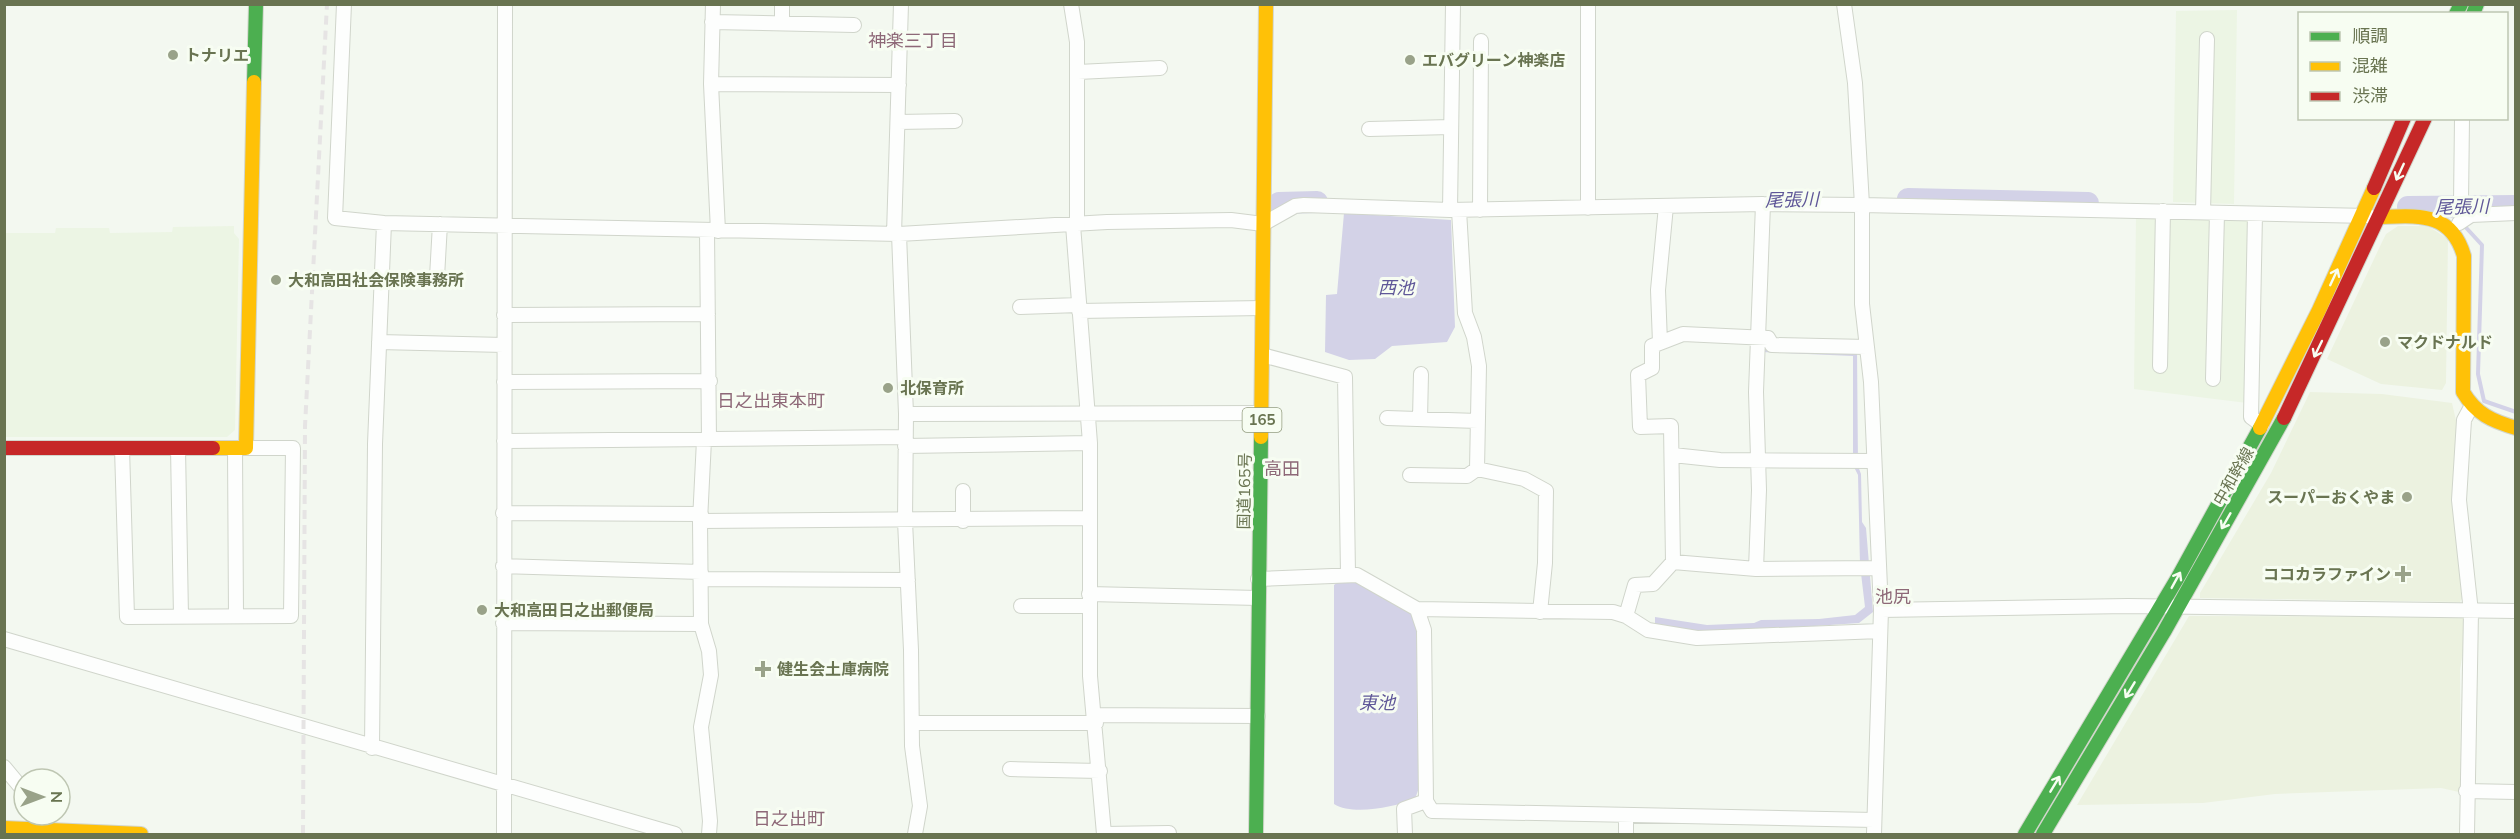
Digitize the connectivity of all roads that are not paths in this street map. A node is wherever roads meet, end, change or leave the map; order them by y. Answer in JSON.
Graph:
{"nodes":[{"id":1,"x":256,"y":4,"type":"edge"},
{"id":2,"x":344,"y":4,"type":"edge"},
{"id":3,"x":505,"y":4,"type":"edge"},
{"id":4,"x":713,"y":4,"type":"edge"},
{"id":5,"x":782,"y":4,"type":"edge"},
{"id":6,"x":901,"y":4,"type":"edge"},
{"id":7,"x":1071,"y":4,"type":"edge"},
{"id":8,"x":1266,"y":4,"type":"edge"},
{"id":9,"x":1453,"y":4,"type":"edge"},
{"id":10,"x":1588,"y":4,"type":"edge"},
{"id":11,"x":1844,"y":4,"type":"edge"},
{"id":12,"x":712,"y":22,"type":"junction"},
{"id":13,"x":782,"y":23,"type":"junction"},
{"id":14,"x":854,"y":25,"type":"dead end"},
{"id":15,"x":2207,"y":39,"type":"dead end"},
{"id":16,"x":1481,"y":41,"type":"dead end"},
{"id":17,"x":1160,"y":69,"type":"dead end"},
{"id":18,"x":1078,"y":72,"type":"junction"},
{"id":19,"x":711,"y":84,"type":"junction"},
{"id":20,"x":899,"y":86,"type":"junction"},
{"id":21,"x":2403,"y":120,"type":"edge"},
{"id":22,"x":2424,"y":120,"type":"edge"},
{"id":23,"x":2463,"y":120,"type":"edge"},
{"id":24,"x":955,"y":121,"type":"dead end"},
{"id":25,"x":898,"y":122,"type":"junction"},
{"id":26,"x":1450,"y":128,"type":"junction"},
{"id":27,"x":1369,"y":129,"type":"dead end"},
{"id":28,"x":1861,"y":199,"type":"junction"},
{"id":29,"x":1588,"y":204,"type":"junction"},
{"id":30,"x":1763,"y":204,"type":"junction"},
{"id":31,"x":1480,"y":206,"type":"junction"},
{"id":32,"x":1666,"y":206,"type":"junction"},
{"id":33,"x":1452,"y":207,"type":"junction"},
{"id":34,"x":2208,"y":208,"type":"junction"},
{"id":35,"x":2163,"y":211,"type":"junction"},
{"id":36,"x":2516,"y":213,"type":"edge"},
{"id":37,"x":2255,"y":214,"type":"junction"},
{"id":38,"x":2363,"y":216,"type":"junction"},
{"id":39,"x":2379,"y":217,"type":"junction"},
{"id":40,"x":2460,"y":217,"type":"junction"},
{"id":41,"x":384,"y":223,"type":"junction"},
{"id":42,"x":440,"y":224,"type":"junction"},
{"id":43,"x":1263,"y":224,"type":"junction"},
{"id":44,"x":1075,"y":225,"type":"junction"},
{"id":45,"x":504,"y":226,"type":"junction"},
{"id":46,"x":712,"y":231,"type":"junction"},
{"id":47,"x":896,"y":234,"type":"junction"},
{"id":48,"x":437,"y":277,"type":"dead end"},
{"id":49,"x":1020,"y":307,"type":"dead end"},
{"id":50,"x":1079,"y":308,"type":"junction"},
{"id":51,"x":1262,"y":308,"type":"junction"},
{"id":52,"x":708,"y":314,"type":"junction"},
{"id":53,"x":504,"y":315,"type":"junction"},
{"id":54,"x":1760,"y":337,"type":"junction"},
{"id":55,"x":379,"y":342,"type":"junction"},
{"id":56,"x":1660,"y":343,"type":"junction"},
{"id":57,"x":504,"y":345,"type":"junction"},
{"id":58,"x":1867,"y":347,"type":"junction"},
{"id":59,"x":1262,"y":356,"type":"junction"},
{"id":60,"x":2160,"y":366,"type":"dead end"},
{"id":61,"x":1421,"y":374,"type":"dead end"},
{"id":62,"x":2213,"y":379,"type":"dead end"},
{"id":63,"x":710,"y":381,"type":"junction"},
{"id":64,"x":504,"y":382,"type":"junction"},
{"id":65,"x":2471,"y":407,"type":"junction"},
{"id":66,"x":1088,"y":412,"type":"junction"},
{"id":67,"x":1262,"y":413,"type":"junction"},
{"id":68,"x":906,"y":414,"type":"junction"},
{"id":69,"x":1387,"y":418,"type":"dead end"},
{"id":70,"x":1420,"y":419,"type":"junction"},
{"id":71,"x":1478,"y":421,"type":"junction"},
{"id":72,"x":2262,"y":425,"type":"junction"},
{"id":73,"x":2516,"y":428,"type":"edge"},
{"id":74,"x":707,"y":440,"type":"junction"},
{"id":75,"x":504,"y":441,"type":"junction"},
{"id":76,"x":905,"y":441,"type":"junction"},
{"id":77,"x":1090,"y":443,"type":"junction"},
{"id":78,"x":4,"y":448,"type":"edge"},
{"id":79,"x":122,"y":448,"type":"junction"},
{"id":80,"x":177,"y":448,"type":"junction"},
{"id":81,"x":240,"y":448,"type":"junction"},
{"id":82,"x":1673,"y":455,"type":"junction"},
{"id":83,"x":1758,"y":460,"type":"junction"},
{"id":84,"x":1862,"y":461,"type":"junction"},
{"id":85,"x":1477,"y":470,"type":"junction"},
{"id":86,"x":1410,"y":475,"type":"dead end"},
{"id":87,"x":963,"y":491,"type":"dead end"},
{"id":88,"x":503,"y":513,"type":"junction"},
{"id":89,"x":701,"y":518,"type":"junction"},
{"id":90,"x":1090,"y":518,"type":"junction"},
{"id":91,"x":963,"y":520,"type":"junction"},
{"id":92,"x":905,"y":521,"type":"junction"},
{"id":93,"x":1673,"y":561,"type":"junction"},
{"id":94,"x":503,"y":566,"type":"junction"},
{"id":95,"x":1756,"y":568,"type":"junction"},
{"id":96,"x":1869,"y":569,"type":"junction"},
{"id":97,"x":1348,"y":574,"type":"junction"},
{"id":98,"x":702,"y":575,"type":"junction"},
{"id":99,"x":1258,"y":579,"type":"junction"},
{"id":100,"x":908,"y":580,"type":"junction"},
{"id":101,"x":1258,"y":598,"type":"junction"},
{"id":102,"x":1089,"y":600,"type":"junction"},
{"id":103,"x":1021,"y":606,"type":"dead end"},
{"id":104,"x":2162,"y":606,"type":"junction"},
{"id":105,"x":2177,"y":607,"type":"junction"},
{"id":106,"x":1417,"y":609,"type":"junction"},
{"id":107,"x":1881,"y":610,"type":"junction"},
{"id":108,"x":2516,"y":611,"type":"edge"},
{"id":109,"x":1540,"y":612,"type":"junction"},
{"id":110,"x":2471,"y":612,"type":"junction"},
{"id":111,"x":181,"y":616,"type":"junction"},
{"id":112,"x":236,"y":616,"type":"junction"},
{"id":113,"x":1626,"y":616,"type":"junction"},
{"id":114,"x":502,"y":623,"type":"junction"},
{"id":115,"x":701,"y":624,"type":"junction"},
{"id":116,"x":1880,"y":631,"type":"junction"},
{"id":117,"x":4,"y":639,"type":"edge"},
{"id":118,"x":1258,"y":716,"type":"junction"},
{"id":119,"x":1096,"y":719,"type":"junction"},
{"id":120,"x":912,"y":723,"type":"junction"},
{"id":121,"x":372,"y":748,"type":"junction"},
{"id":122,"x":1010,"y":769,"type":"dead end"},
{"id":123,"x":1100,"y":771,"type":"junction"},
{"id":124,"x":504,"y":786,"type":"junction"},
{"id":125,"x":2466,"y":791,"type":"junction"},
{"id":126,"x":2516,"y":792,"type":"edge"},
{"id":127,"x":1426,"y":801,"type":"junction"},
{"id":128,"x":1626,"y":815,"type":"junction"},
{"id":129,"x":1874,"y":820,"type":"junction"},
{"id":130,"x":4,"y":828,"type":"edge"},
{"id":131,"x":51,"y":832,"type":"edge"},
{"id":132,"x":1169,"y":833,"type":"dead end"},
{"id":133,"x":141,"y":834,"type":"edge"},
{"id":134,"x":504,"y":834,"type":"edge"},
{"id":135,"x":675,"y":834,"type":"edge"},
{"id":136,"x":709,"y":834,"type":"edge"},
{"id":137,"x":915,"y":834,"type":"edge"},
{"id":138,"x":1104,"y":834,"type":"edge"},
{"id":139,"x":1256,"y":834,"type":"edge"},
{"id":140,"x":1405,"y":834,"type":"edge"},
{"id":141,"x":1626,"y":834,"type":"edge"},
{"id":142,"x":1874,"y":834,"type":"edge"},
{"id":143,"x":2025,"y":834,"type":"edge"},
{"id":144,"x":2043,"y":834,"type":"edge"},
{"id":145,"x":2467,"y":834,"type":"edge"}],
"edges":[{"from":1,"to":81,"type":"main road"},
{"from":2,"to":41,"type":"street"},
{"from":3,"to":45,"type":"street"},
{"from":4,"to":12,"type":"street"},
{"from":5,"to":13,"type":"street"},
{"from":6,"to":20,"type":"street"},
{"from":7,"to":18,"type":"street"},
{"from":8,"to":43,"type":"main road","name":"国道165号","number":"165"},
{"from":9,"to":26,"type":"street"},
{"from":10,"to":29,"type":"street"},
{"from":11,"to":28,"type":"street"},
{"from":12,"to":13,"type":"street"},
{"from":12,"to":19,"type":"street"},
{"from":13,"to":14,"type":"street"},
{"from":15,"to":34,"type":"street"},
{"from":16,"to":31,"type":"street"},
{"from":17,"to":18,"type":"street"},
{"from":18,"to":44,"type":"street"},
{"from":19,"to":20,"type":"street"},
{"from":19,"to":46,"type":"street"},
{"from":20,"to":25,"type":"street"},
{"from":21,"to":38,"type":"main road","name":"中和幹線"},
{"from":22,"to":39,"type":"main road","name":"中和幹線","one_way":true},
{"from":23,"to":40,"type":"street"},
{"from":24,"to":25,"type":"street"},
{"from":25,"to":47,"type":"street"},
{"from":26,"to":27,"type":"street"},
{"from":26,"to":33,"type":"street"},
{"from":28,"to":30,"type":"street"},
{"from":28,"to":35,"type":"street"},
{"from":28,"to":58,"type":"street"},
{"from":29,"to":31,"type":"street"},
{"from":29,"to":32,"type":"street"},
{"from":30,"to":32,"type":"street"},
{"from":30,"to":54,"type":"street"},
{"from":31,"to":33,"type":"street"},
{"from":32,"to":56,"type":"street"},
{"from":33,"to":43,"type":"street"},
{"from":33,"to":71,"type":"street"},
{"from":34,"to":35,"type":"street"},
{"from":34,"to":37,"type":"street"},
{"from":34,"to":62,"type":"street"},
{"from":35,"to":60,"type":"street"},
{"from":36,"to":40,"type":"street"},
{"from":37,"to":38,"type":"street"},
{"from":37,"to":72,"type":"street"},
{"from":38,"to":39,"type":"street"},
{"from":72,"to":38,"type":"main road","name":"中和幹線","one_way":true},
{"from":39,"to":40,"type":"main road"},
{"from":39,"to":105,"type":"main road","name":"中和幹線","one_way":true},
{"from":40,"to":65,"type":"main road"},
{"from":41,"to":42,"type":"street"},
{"from":41,"to":55,"type":"street"},
{"from":42,"to":45,"type":"street"},
{"from":42,"to":48,"type":"street"},
{"from":43,"to":44,"type":"street"},
{"from":43,"to":51,"type":"main road","name":"国道165号","number":"165"},
{"from":44,"to":47,"type":"street"},
{"from":44,"to":50,"type":"street"},
{"from":45,"to":46,"type":"street"},
{"from":45,"to":53,"type":"street"},
{"from":46,"to":47,"type":"street"},
{"from":46,"to":52,"type":"street"},
{"from":47,"to":68,"type":"street"},
{"from":49,"to":50,"type":"street"},
{"from":50,"to":51,"type":"street"},
{"from":50,"to":66,"type":"street"},
{"from":51,"to":59,"type":"main road","name":"国道165号","number":"165"},
{"from":52,"to":53,"type":"street"},
{"from":52,"to":63,"type":"street"},
{"from":53,"to":57,"type":"street"},
{"from":54,"to":56,"type":"street"},
{"from":54,"to":58,"type":"street"},
{"from":54,"to":83,"type":"street"},
{"from":55,"to":57,"type":"street"},
{"from":55,"to":121,"type":"street"},
{"from":56,"to":82,"type":"street"},
{"from":57,"to":64,"type":"street"},
{"from":58,"to":84,"type":"street"},
{"from":59,"to":67,"type":"main road","name":"国道165号","number":"165"},
{"from":59,"to":97,"type":"street"},
{"from":61,"to":70,"type":"street"},
{"from":63,"to":64,"type":"street"},
{"from":63,"to":74,"type":"street"},
{"from":64,"to":75,"type":"street"},
{"from":65,"to":73,"type":"main road"},
{"from":65,"to":110,"type":"street"},
{"from":66,"to":67,"type":"street"},
{"from":66,"to":68,"type":"street"},
{"from":66,"to":77,"type":"street"},
{"from":67,"to":99,"type":"main road","name":"国道165号","number":"165"},
{"from":68,"to":76,"type":"street"},
{"from":69,"to":70,"type":"street"},
{"from":70,"to":71,"type":"street"},
{"from":71,"to":85,"type":"street"},
{"from":104,"to":72,"type":"main road","name":"中和幹線","one_way":true},
{"from":74,"to":75,"type":"street"},
{"from":74,"to":76,"type":"street"},
{"from":74,"to":89,"type":"street"},
{"from":75,"to":88,"type":"street"},
{"from":76,"to":77,"type":"street"},
{"from":76,"to":92,"type":"street"},
{"from":77,"to":90,"type":"street"},
{"from":78,"to":79,"type":"main road"},
{"from":79,"to":80,"type":"main road"},
{"from":79,"to":111,"type":"street"},
{"from":80,"to":81,"type":"main road"},
{"from":80,"to":111,"type":"street"},
{"from":81,"to":112,"type":"street"},
{"from":81,"to":112,"type":"street"},
{"from":82,"to":83,"type":"street"},
{"from":82,"to":93,"type":"street"},
{"from":83,"to":84,"type":"street"},
{"from":83,"to":95,"type":"street"},
{"from":84,"to":96,"type":"street"},
{"from":85,"to":86,"type":"street"},
{"from":85,"to":109,"type":"street"},
{"from":87,"to":91,"type":"street"},
{"from":88,"to":89,"type":"street"},
{"from":88,"to":94,"type":"street"},
{"from":89,"to":92,"type":"street"},
{"from":89,"to":98,"type":"street"},
{"from":90,"to":91,"type":"street"},
{"from":90,"to":102,"type":"street"},
{"from":91,"to":92,"type":"street"},
{"from":92,"to":100,"type":"street"},
{"from":93,"to":95,"type":"street"},
{"from":93,"to":113,"type":"street"},
{"from":94,"to":98,"type":"street"},
{"from":94,"to":114,"type":"street"},
{"from":95,"to":96,"type":"street"},
{"from":96,"to":107,"type":"street"},
{"from":97,"to":99,"type":"street"},
{"from":97,"to":106,"type":"street"},
{"from":98,"to":100,"type":"street"},
{"from":98,"to":115,"type":"street"},
{"from":99,"to":101,"type":"main road","name":"国道165号","number":"165"},
{"from":100,"to":120,"type":"street"},
{"from":101,"to":102,"type":"street"},
{"from":101,"to":118,"type":"main road","name":"国道165号","number":"165"},
{"from":102,"to":103,"type":"street"},
{"from":102,"to":119,"type":"street"},
{"from":104,"to":105,"type":"street"},
{"from":104,"to":107,"type":"street"},
{"from":143,"to":104,"type":"main road","name":"中和幹線","one_way":true},
{"from":105,"to":110,"type":"street"},
{"from":105,"to":144,"type":"main road","name":"中和幹線","one_way":true},
{"from":106,"to":109,"type":"street"},
{"from":106,"to":127,"type":"street"},
{"from":107,"to":116,"type":"street"},
{"from":108,"to":110,"type":"street"},
{"from":109,"to":113,"type":"street"},
{"from":110,"to":125,"type":"street"},
{"from":111,"to":112,"type":"street"},
{"from":113,"to":116,"type":"street"},
{"from":114,"to":115,"type":"street"},
{"from":114,"to":124,"type":"street"},
{"from":115,"to":136,"type":"street"},
{"from":116,"to":129,"type":"street"},
{"from":117,"to":121,"type":"street"},
{"from":118,"to":119,"type":"street"},
{"from":118,"to":139,"type":"main road","name":"国道165号","number":"165"},
{"from":119,"to":120,"type":"street"},
{"from":119,"to":123,"type":"street"},
{"from":120,"to":137,"type":"street"},
{"from":121,"to":124,"type":"street"},
{"from":122,"to":123,"type":"street"},
{"from":123,"to":138,"type":"street"},
{"from":124,"to":134,"type":"street"},
{"from":124,"to":135,"type":"street"},
{"from":125,"to":126,"type":"street"},
{"from":125,"to":145,"type":"street"},
{"from":127,"to":128,"type":"street"},
{"from":127,"to":140,"type":"street"},
{"from":128,"to":129,"type":"street"},
{"from":128,"to":141,"type":"street"},
{"from":129,"to":142,"type":"street"},
{"from":130,"to":131,"type":"main road"},
{"from":131,"to":133,"type":"main road"},
{"from":132,"to":138,"type":"street"}]}
